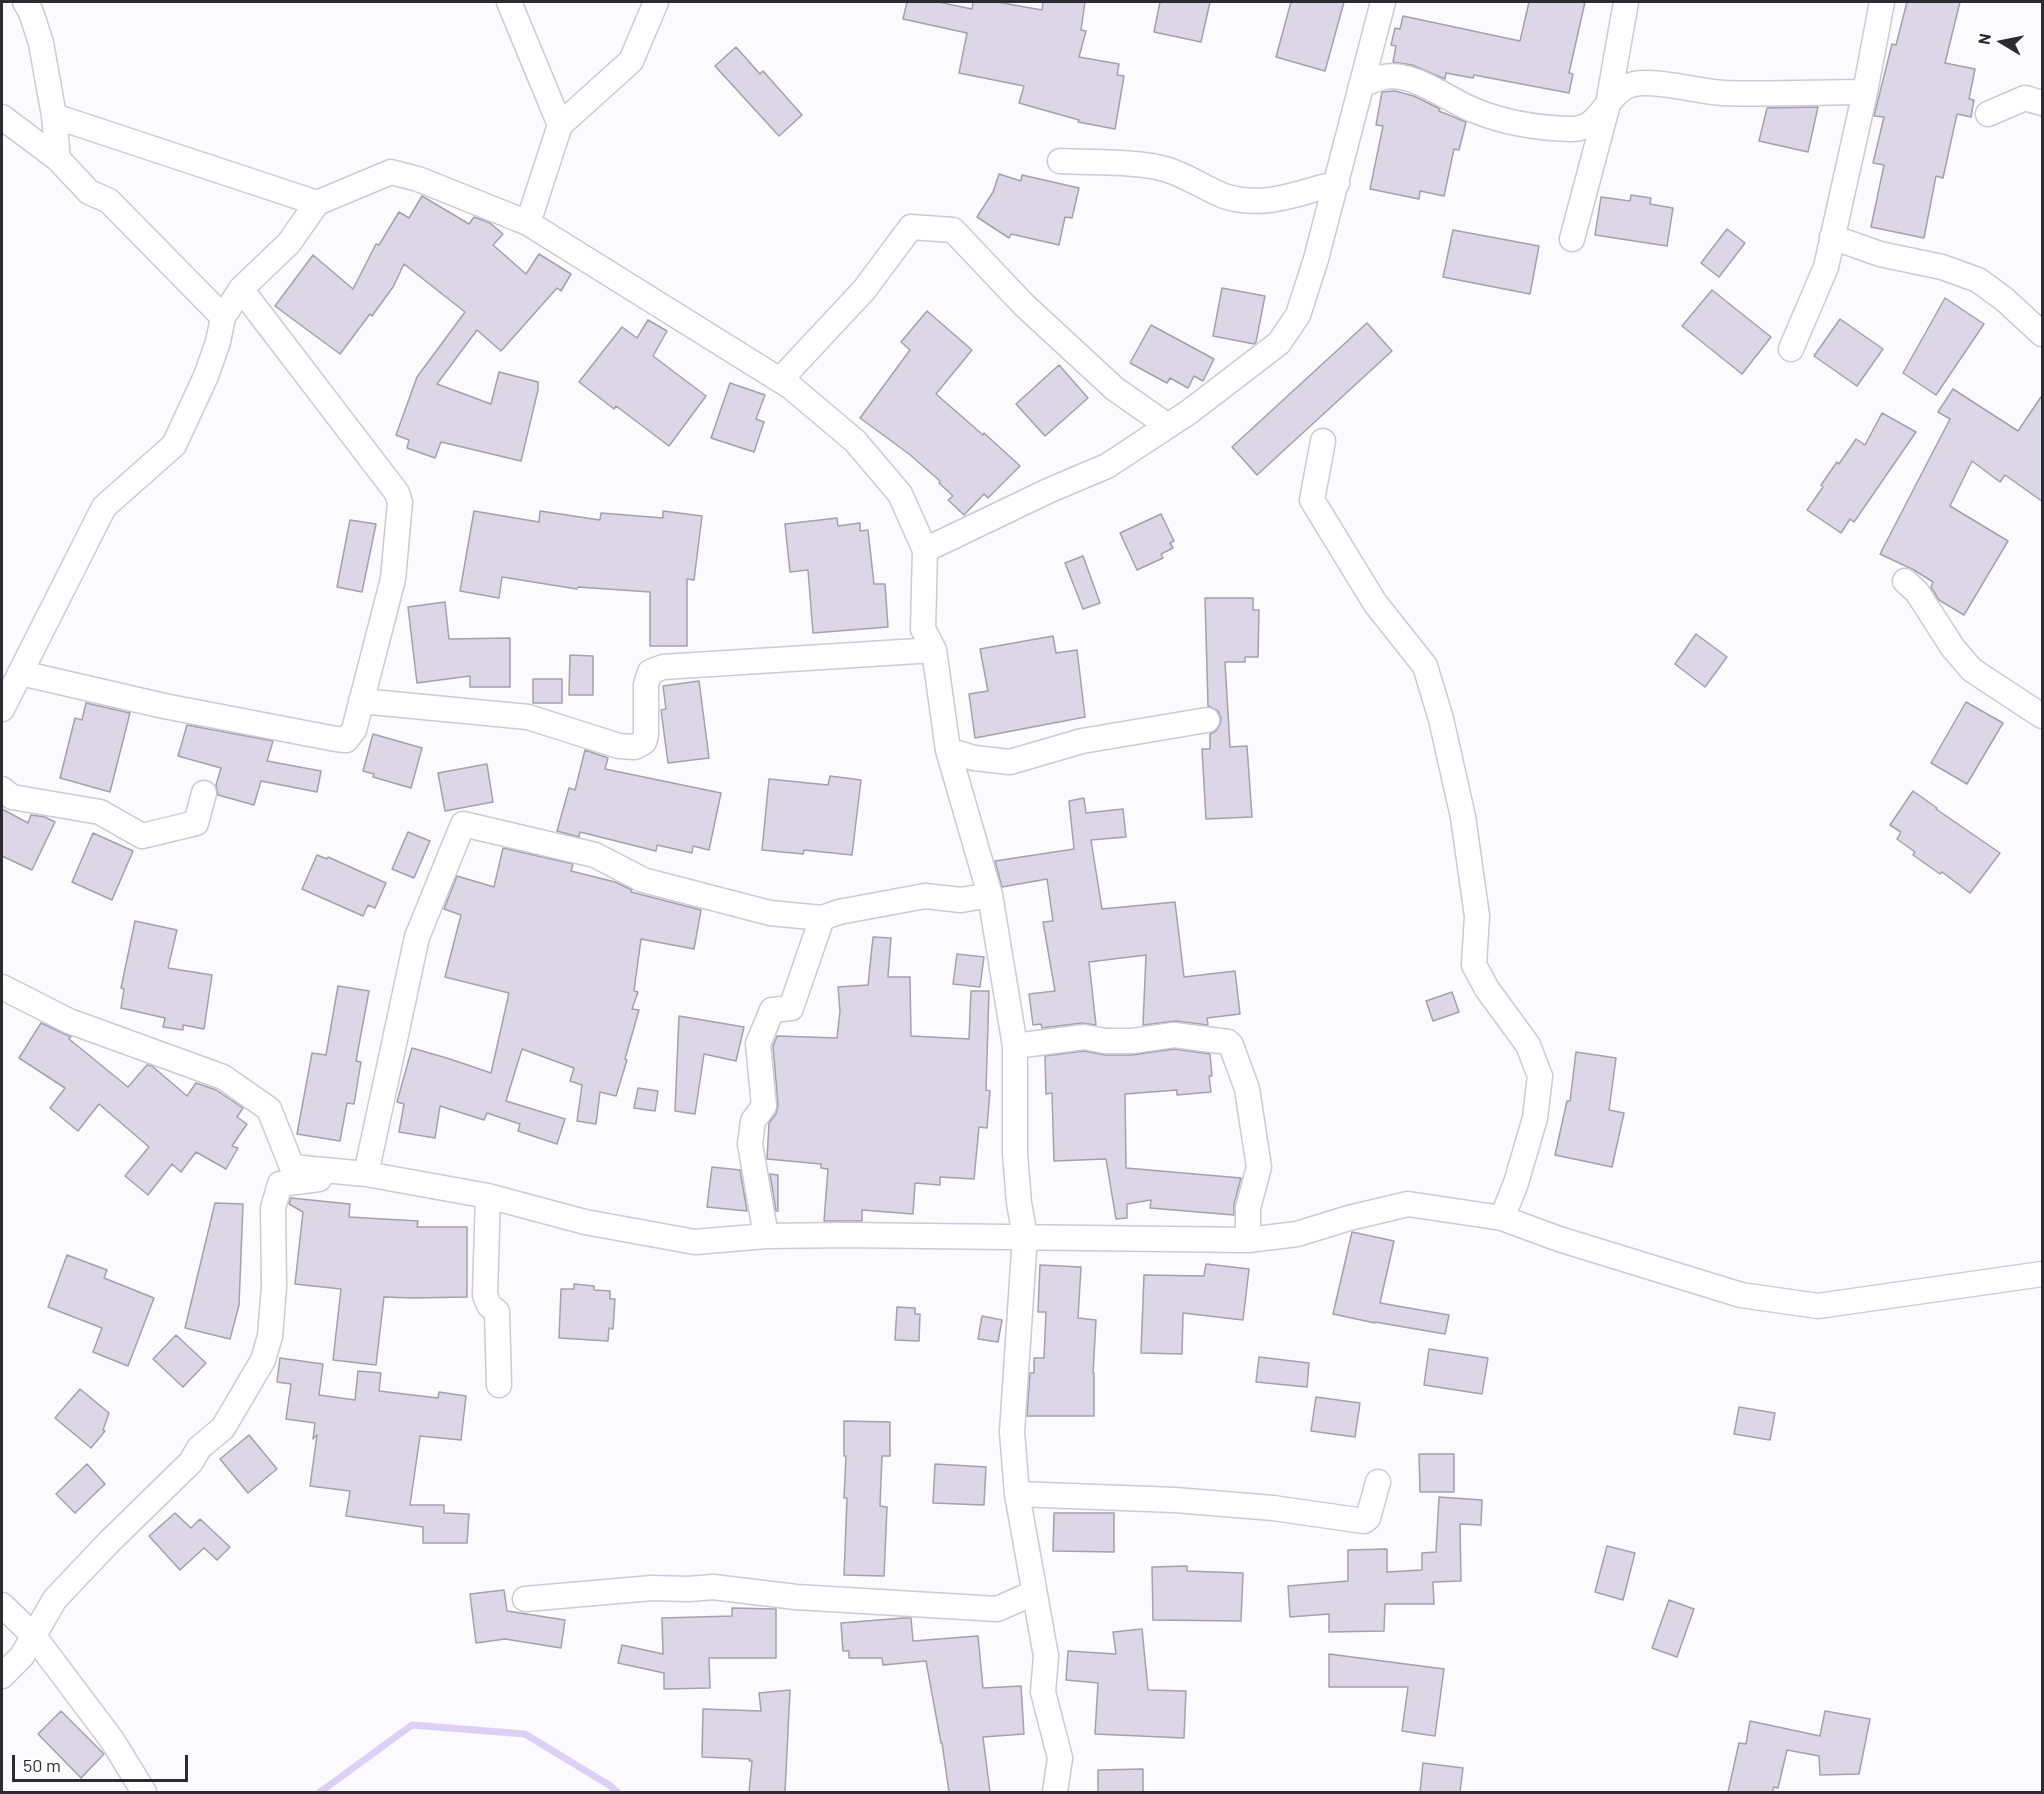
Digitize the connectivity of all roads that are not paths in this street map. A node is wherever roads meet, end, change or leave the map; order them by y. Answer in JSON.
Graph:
{"nodes":[{"id":1,"x":24,"y":2,"type":"edge"},
{"id":2,"x":509,"y":2,"type":"edge"},
{"id":3,"x":656,"y":2,"type":"edge"},
{"id":4,"x":1383,"y":2,"type":"edge"},
{"id":5,"x":1626,"y":2,"type":"edge"},
{"id":6,"x":1882,"y":2,"type":"edge"},
{"id":7,"x":1362,"y":84,"type":"junction"},
{"id":8,"x":1865,"y":92,"type":"junction"},
{"id":9,"x":2043,"y":103,"type":"edge"},
{"id":10,"x":1608,"y":104,"type":"junction"},
{"id":11,"x":1988,"y":114,"type":"dead end"},
{"id":12,"x":54,"y":116,"type":"junction"},
{"id":13,"x":2,"y":117,"type":"edge"},
{"id":14,"x":560,"y":125,"type":"junction"},
{"id":15,"x":58,"y":159,"type":"junction"},
{"id":16,"x":1060,"y":161,"type":"dead end"},
{"id":17,"x":1336,"y":183,"type":"junction"},
{"id":18,"x":317,"y":203,"type":"junction"},
{"id":19,"x":528,"y":223,"type":"junction"},
{"id":20,"x":1832,"y":237,"type":"junction"},
{"id":21,"x":1572,"y":239,"type":"dead end"},
{"id":22,"x":241,"y":289,"type":"junction"},
{"id":23,"x":223,"y":317,"type":"junction"},
{"id":24,"x":2043,"y":334,"type":"edge"},
{"id":25,"x":1791,"y":349,"type":"dead end"},
{"id":26,"x":780,"y":380,"type":"junction"},
{"id":27,"x":1168,"y":426,"type":"junction"},
{"id":28,"x":1323,"y":441,"type":"dead end"},
{"id":29,"x":926,"y":550,"type":"junction"},
{"id":30,"x":1905,"y":581,"type":"dead end"},
{"id":31,"x":934,"y":650,"type":"junction"},
{"id":32,"x":21,"y":673,"type":"junction"},
{"id":33,"x":362,"y":701,"type":"junction"},
{"id":34,"x":2,"y":709,"type":"edge"},
{"id":35,"x":2043,"y":716,"type":"edge"},
{"id":36,"x":1207,"y":720,"type":"dead end"},
{"id":37,"x":948,"y":750,"type":"junction"},
{"id":38,"x":2,"y":789,"type":"edge"},
{"id":39,"x":204,"y":793,"type":"dead end"},
{"id":40,"x":990,"y":895,"type":"junction"},
{"id":41,"x":822,"y":918,"type":"junction"},
{"id":42,"x":2,"y":987,"type":"edge"},
{"id":43,"x":1015,"y":1046,"type":"junction"},
{"id":44,"x":366,"y":1174,"type":"junction"},
{"id":45,"x":488,"y":1196,"type":"junction"},
{"id":46,"x":1502,"y":1218,"type":"junction"},
{"id":47,"x":766,"y":1236,"type":"junction"},
{"id":48,"x":1025,"y":1236,"type":"junction"},
{"id":49,"x":1248,"y":1240,"type":"junction"},
{"id":50,"x":2043,"y":1274,"type":"edge"},
{"id":51,"x":499,"y":1385,"type":"dead end"},
{"id":52,"x":1378,"y":1482,"type":"dead end"},
{"id":53,"x":1017,"y":1494,"type":"junction"},
{"id":54,"x":1034,"y":1593,"type":"junction"},
{"id":55,"x":525,"y":1599,"type":"dead end"},
{"id":56,"x":2,"y":1605,"type":"edge"},
{"id":57,"x":33,"y":1635,"type":"junction"},
{"id":58,"x":2,"y":1676,"type":"edge"},
{"id":59,"x":144,"y":1792,"type":"edge"},
{"id":60,"x":1055,"y":1792,"type":"edge"}],
"edges":[{"from":1,"to":12,"type":"street"},
{"from":2,"to":14,"type":"street"},
{"from":3,"to":14,"type":"street"},
{"from":4,"to":7,"type":"street"},
{"from":5,"to":10,"type":"street"},
{"from":6,"to":8,"type":"street"},
{"from":7,"to":10,"type":"street"},
{"from":7,"to":17,"type":"street"},
{"from":8,"to":10,"type":"street"},
{"from":8,"to":20,"type":"street"},
{"from":9,"to":11,"type":"street"},
{"from":10,"to":21,"type":"street"},
{"from":12,"to":15,"type":"street"},
{"from":12,"to":18,"type":"street"},
{"from":13,"to":15,"type":"street"},
{"from":14,"to":19,"type":"street"},
{"from":15,"to":23,"type":"street"},
{"from":16,"to":17,"type":"street"},
{"from":17,"to":27,"type":"street"},
{"from":18,"to":19,"type":"street"},
{"from":18,"to":22,"type":"street"},
{"from":19,"to":26,"type":"street"},
{"from":20,"to":24,"type":"street"},
{"from":20,"to":25,"type":"street"},
{"from":22,"to":23,"type":"street"},
{"from":22,"to":33,"type":"street"},
{"from":23,"to":32,"type":"street"},
{"from":26,"to":27,"type":"street"},
{"from":26,"to":29,"type":"street"},
{"from":27,"to":29,"type":"street"},
{"from":28,"to":46,"type":"street"},
{"from":29,"to":31,"type":"street"},
{"from":30,"to":35,"type":"street"},
{"from":31,"to":33,"type":"street"},
{"from":31,"to":37,"type":"street"},
{"from":32,"to":33,"type":"street"},
{"from":32,"to":34,"type":"street"},
{"from":36,"to":37,"type":"street"},
{"from":37,"to":40,"type":"street"},
{"from":38,"to":39,"type":"street"},
{"from":40,"to":41,"type":"street"},
{"from":40,"to":43,"type":"street"},
{"from":41,"to":44,"type":"street"},
{"from":41,"to":47,"type":"street"},
{"from":42,"to":44,"type":"street"},
{"from":43,"to":48,"type":"street"},
{"from":43,"to":49,"type":"street"},
{"from":44,"to":45,"type":"street"},
{"from":44,"to":57,"type":"street"},
{"from":45,"to":47,"type":"street"},
{"from":45,"to":51,"type":"street"},
{"from":46,"to":49,"type":"street"},
{"from":46,"to":50,"type":"street"},
{"from":47,"to":48,"type":"street"},
{"from":48,"to":49,"type":"street"},
{"from":48,"to":53,"type":"street"},
{"from":52,"to":53,"type":"street"},
{"from":53,"to":54,"type":"street"},
{"from":54,"to":55,"type":"street"},
{"from":54,"to":60,"type":"street"},
{"from":56,"to":57,"type":"street"},
{"from":57,"to":58,"type":"street"},
{"from":57,"to":59,"type":"street"}]}
